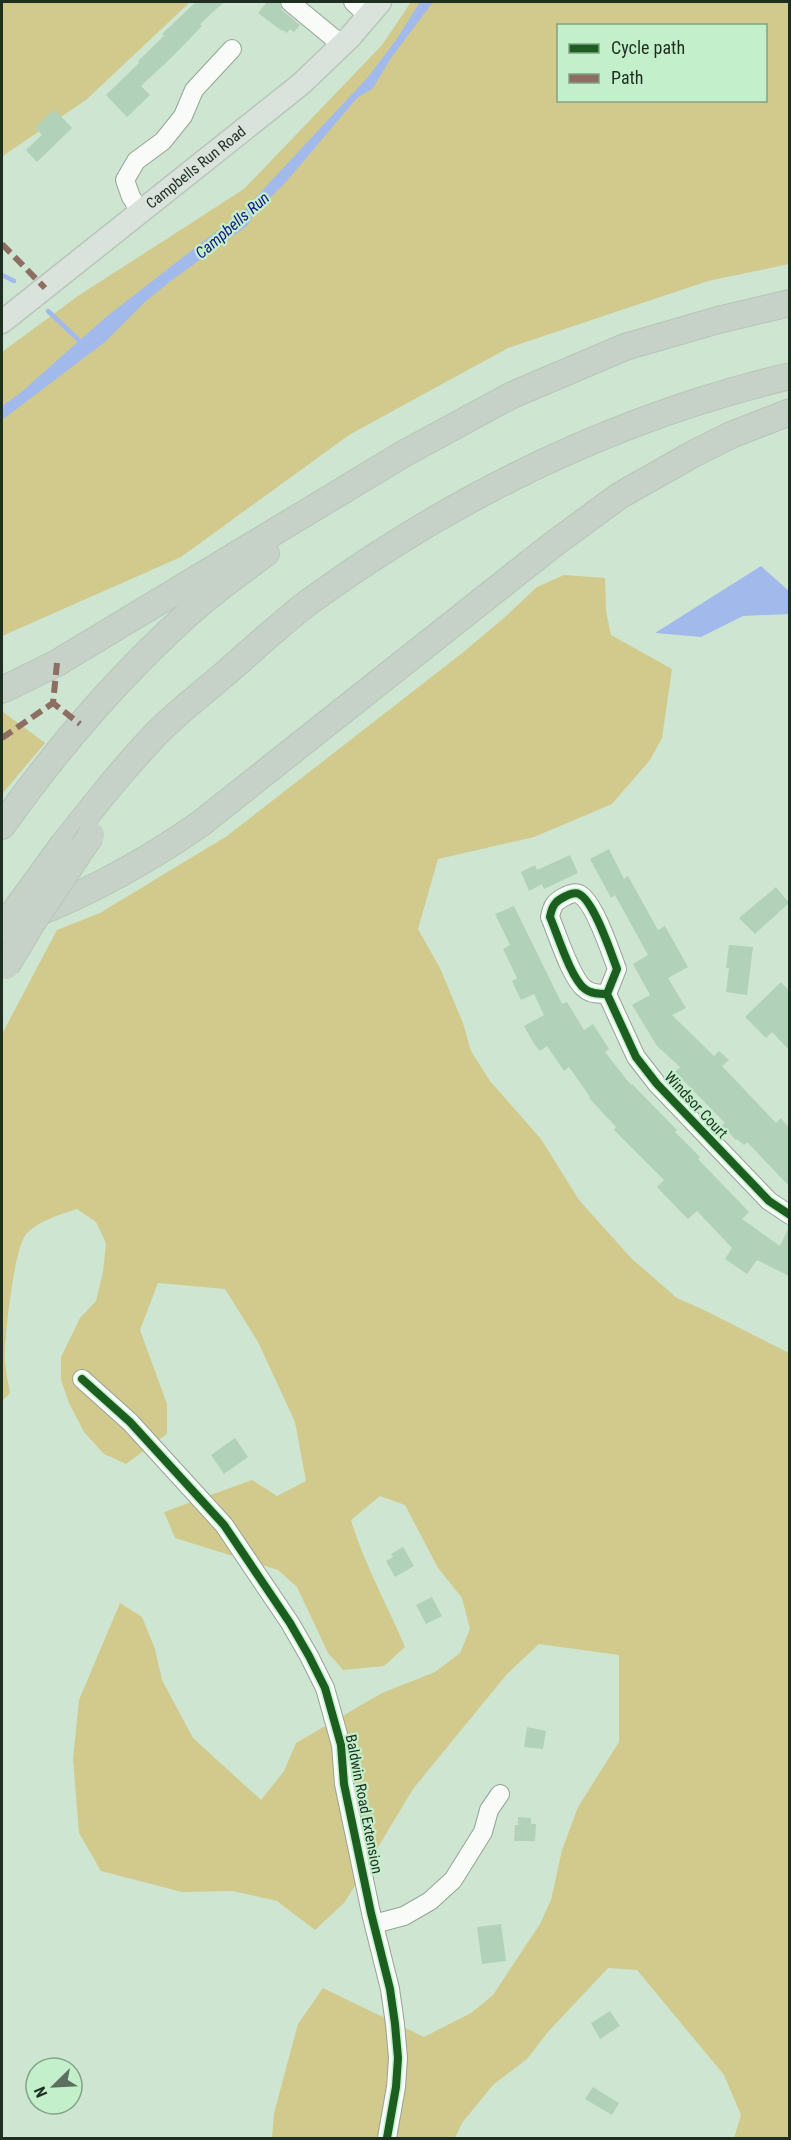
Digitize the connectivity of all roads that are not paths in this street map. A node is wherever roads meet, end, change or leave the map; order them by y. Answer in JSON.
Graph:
{"nodes":[{"id":1,"x":290,"y":2,"type":"edge"},
{"id":2,"x":367,"y":6,"type":"edge"},
{"id":3,"x":342,"y":45,"type":"junction"},
{"id":4,"x":232,"y":49,"type":"dead end"},
{"id":5,"x":141,"y":212,"type":"junction"},
{"id":6,"x":789,"y":303,"type":"edge"},
{"id":7,"x":2,"y":322,"type":"edge"},
{"id":8,"x":789,"y":375,"type":"edge"},
{"id":9,"x":789,"y":412,"type":"edge"},
{"id":10,"x":405,"y":453,"type":"junction"},
{"id":11,"x":221,"y":678,"type":"junction"},
{"id":12,"x":2,"y":690,"type":"edge"},
{"id":13,"x":2,"y":826,"type":"edge"},
{"id":14,"x":2,"y":928,"type":"edge"},
{"id":15,"x":4,"y":971,"type":"edge"},
{"id":16,"x":608,"y":994,"type":"junction"},
{"id":17,"x":789,"y":1215,"type":"edge"},
{"id":18,"x":82,"y":1379,"type":"dead end"},
{"id":19,"x":500,"y":1794,"type":"dead end"},
{"id":20,"x":374,"y":1924,"type":"junction"},
{"id":21,"x":387,"y":2139,"type":"edge"}],
"edges":[{"from":1,"to":3,"type":"street"},
{"from":2,"to":3,"type":"main road","name":"Campbells Run Road"},
{"from":3,"to":5,"type":"main road","name":"Campbells Run Road"},
{"from":4,"to":5,"type":"street"},
{"from":5,"to":7,"type":"main road","name":"Campbells Run Road"},
{"from":6,"to":10,"type":"highway"},
{"from":8,"to":11,"type":"highway"},
{"from":9,"to":14,"type":"highway"},
{"from":10,"to":12,"type":"highway"},
{"from":10,"to":13,"type":"highway"},
{"from":11,"to":14,"type":"highway","bridge":true},
{"from":11,"to":15,"type":"highway","bridge":true},
{"from":16,"to":16,"type":"street"},
{"from":16,"to":17,"type":"street","name":"Windsor Court"},
{"from":18,"to":20,"type":"street","name":"Baldwin Road Extension"},
{"from":19,"to":20,"type":"street"},
{"from":20,"to":21,"type":"street","name":"Baldwin Road Extension"}]}
